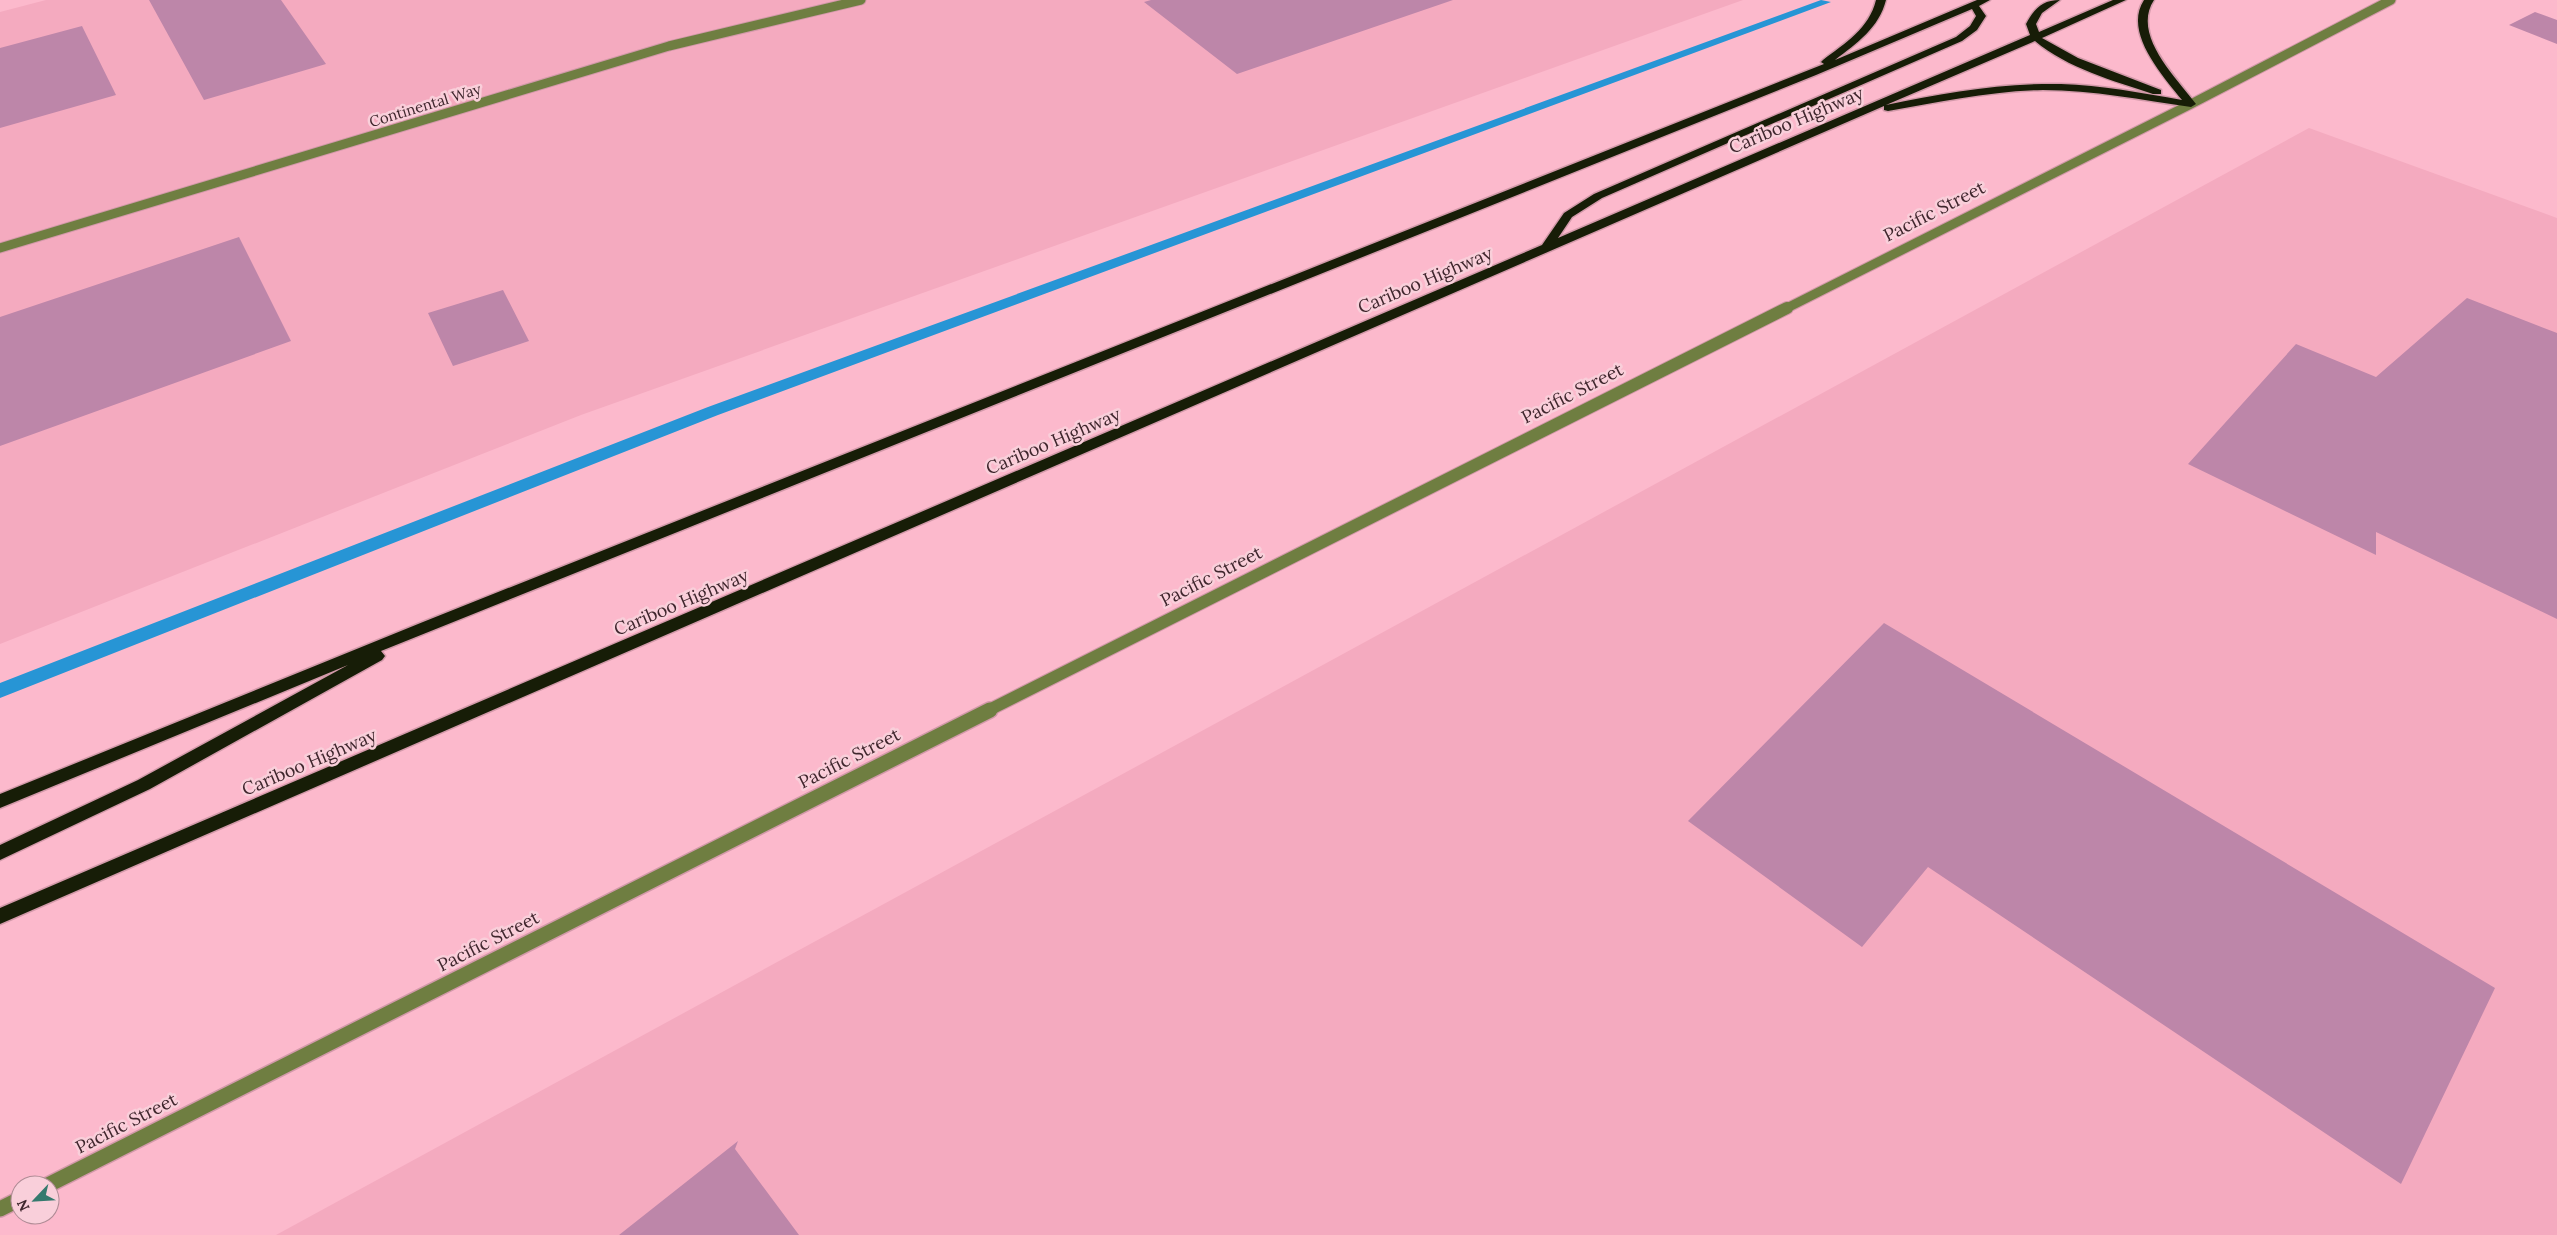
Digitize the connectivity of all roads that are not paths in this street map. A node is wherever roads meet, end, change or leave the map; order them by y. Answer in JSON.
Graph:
{"nodes":[{"id":1,"x":861,"y":0,"type":"edge"},
{"id":2,"x":1881,"y":0,"type":"edge"},
{"id":3,"x":1985,"y":0,"type":"edge"},
{"id":4,"x":2055,"y":0,"type":"edge"},
{"id":5,"x":2121,"y":0,"type":"edge"},
{"id":6,"x":2149,"y":0,"type":"edge"},
{"id":7,"x":2391,"y":0,"type":"edge"},
{"id":8,"x":1971,"y":2,"type":"edge"},
{"id":9,"x":2036,"y":37,"type":"junction"},
{"id":10,"x":1812,"y":73,"type":"junction"},
{"id":11,"x":2191,"y":104,"type":"junction"},
{"id":12,"x":1865,"y":112,"type":"junction"},
{"id":13,"x":0,"y":248,"type":"edge"},
{"id":14,"x":1544,"y":251,"type":"junction"},
{"id":15,"x":428,"y":626,"type":"junction"},
{"id":16,"x":0,"y":801,"type":"edge"},
{"id":17,"x":0,"y":853,"type":"edge"},
{"id":18,"x":0,"y":916,"type":"edge"},
{"id":19,"x":60,"y":1179,"type":"edge"}],
"edges":[{"from":1,"to":13,"type":"street","name":"Continental Way"},
{"from":2,"to":10,"type":"highway"},
{"from":3,"to":8,"type":"highway","name":"Cariboo Highway"},
{"from":4,"to":9,"type":"highway"},
{"from":5,"to":9,"type":"highway","name":"Cariboo Highway"},
{"from":6,"to":11,"type":"highway"},
{"from":7,"to":11,"type":"street","name":"Pacific Street"},
{"from":8,"to":10,"type":"highway","name":"Cariboo Highway"},
{"from":8,"to":14,"type":"highway"},
{"from":9,"to":11,"type":"highway"},
{"from":9,"to":12,"type":"highway","name":"Cariboo Highway"},
{"from":10,"to":15,"type":"highway","name":"Cariboo Highway"},
{"from":11,"to":12,"type":"highway"},
{"from":11,"to":19,"type":"street","name":"Pacific Street"},
{"from":12,"to":14,"type":"highway","name":"Cariboo Highway"},
{"from":14,"to":18,"type":"highway","name":"Cariboo Highway"},
{"from":15,"to":16,"type":"highway","name":"Cariboo Highway"},
{"from":15,"to":17,"type":"highway"}]}
